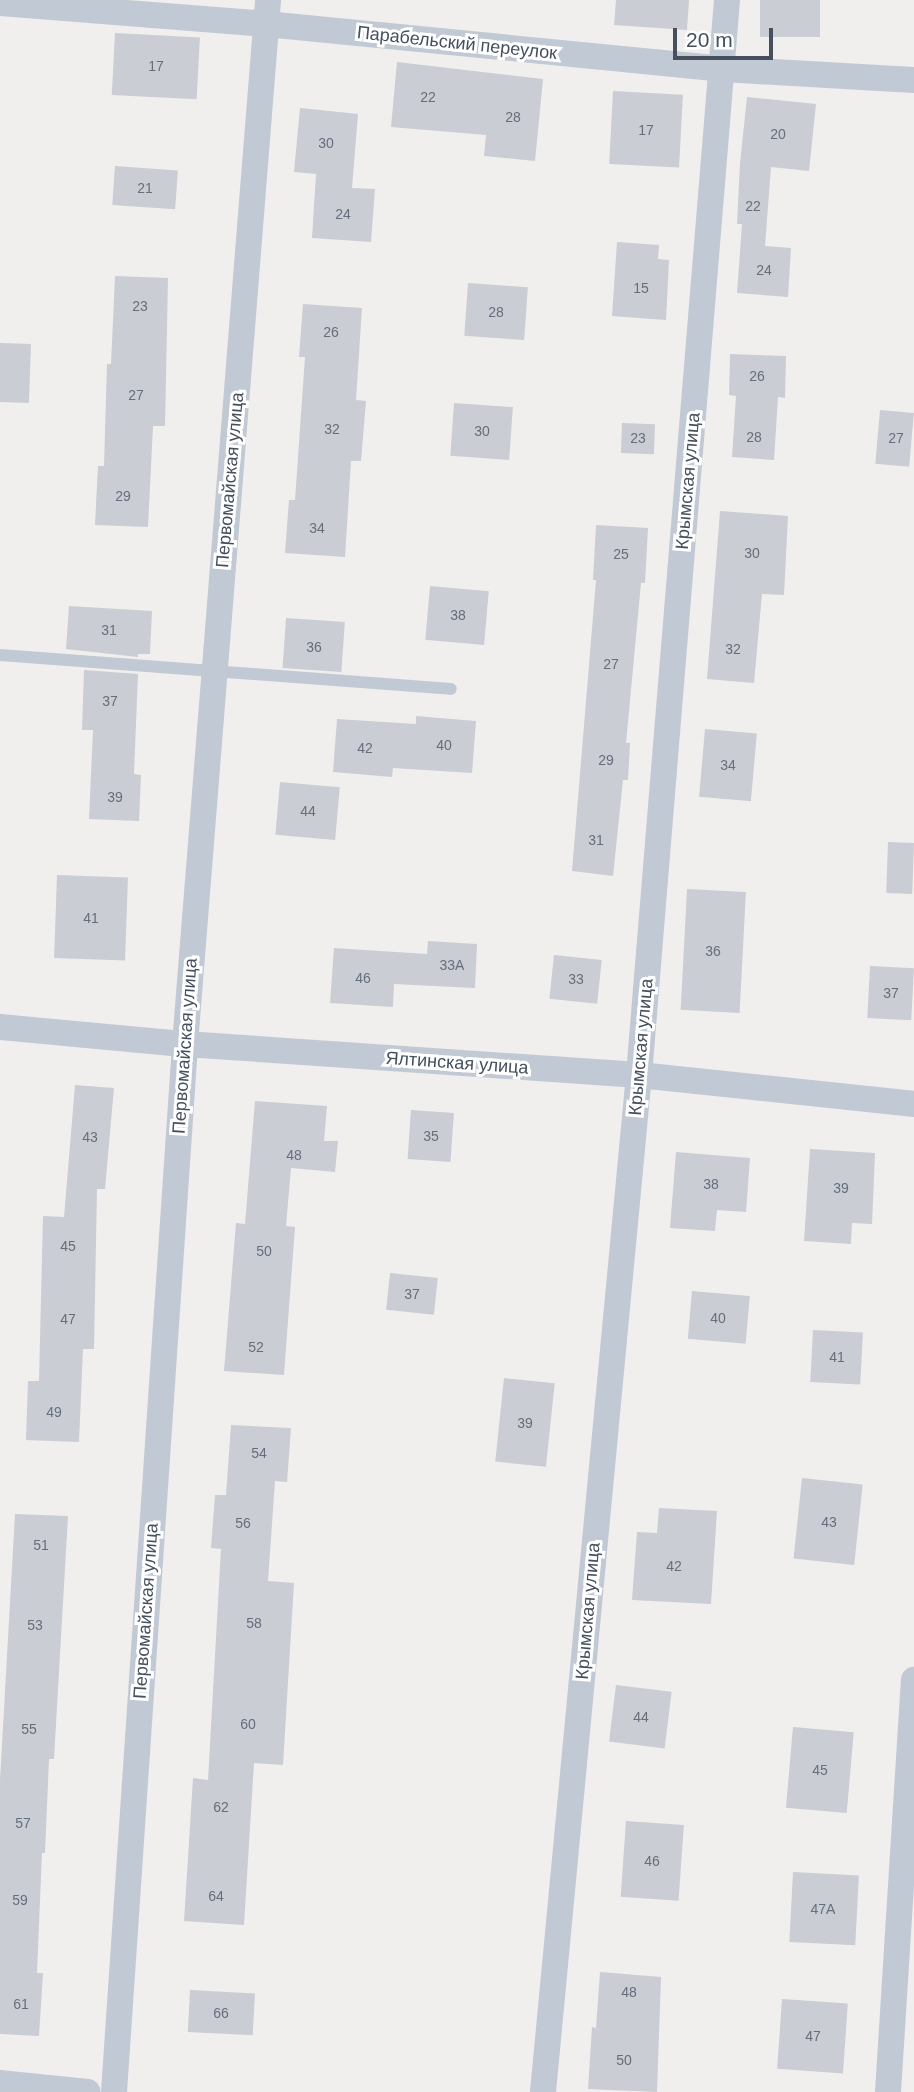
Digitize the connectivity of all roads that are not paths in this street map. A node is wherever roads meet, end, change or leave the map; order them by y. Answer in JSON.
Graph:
{"nodes":[{"id":1,"x":727,"y":0,"type":"edge"},
{"id":2,"x":0,"y":4,"type":"edge"},
{"id":3,"x":267,"y":12,"type":"edge"},
{"id":4,"x":722,"y":69,"type":"junction"},
{"id":5,"x":914,"y":80,"type":"edge"},
{"id":6,"x":0,"y":654,"type":"edge"},
{"id":7,"x":215,"y":671,"type":"junction"},
{"id":8,"x":451,"y":689,"type":"dead end"},
{"id":9,"x":0,"y":1027,"type":"edge"},
{"id":10,"x":185,"y":1044,"type":"junction"},
{"id":11,"x":639,"y":1076,"type":"junction"},
{"id":12,"x":914,"y":1104,"type":"edge"},
{"id":13,"x":914,"y":1680,"type":"edge"},
{"id":14,"x":0,"y":2084,"type":"edge"},
{"id":15,"x":88,"y":2092,"type":"edge"},
{"id":16,"x":114,"y":2092,"type":"edge"},
{"id":17,"x":542,"y":2092,"type":"edge"},
{"id":18,"x":888,"y":2092,"type":"edge"}],
"edges":[{"from":1,"to":4,"type":"street","name":"Крымская улица"},
{"from":2,"to":3,"type":"street","name":"Парабельский переулок"},
{"from":3,"to":4,"type":"street","name":"Парабельский переулок"},
{"from":3,"to":7,"type":"street","name":"Первомайская улица"},
{"from":4,"to":5,"type":"street","name":"Парабельский переулок"},
{"from":4,"to":11,"type":"street","name":"Крымская улица"},
{"from":6,"to":7,"type":"lane"},
{"from":7,"to":8,"type":"lane"},
{"from":7,"to":10,"type":"street","name":"Первомайская улица"},
{"from":9,"to":10,"type":"street","name":"Ялтинская улица"},
{"from":10,"to":11,"type":"street","name":"Ялтинская улица"},
{"from":10,"to":16,"type":"street","name":"Первомайская улица"},
{"from":11,"to":12,"type":"street","name":"Ялтинская улица"},
{"from":11,"to":17,"type":"street","name":"Крымская улица"},
{"from":13,"to":18,"type":"street"},
{"from":14,"to":15,"type":"street"}]}
